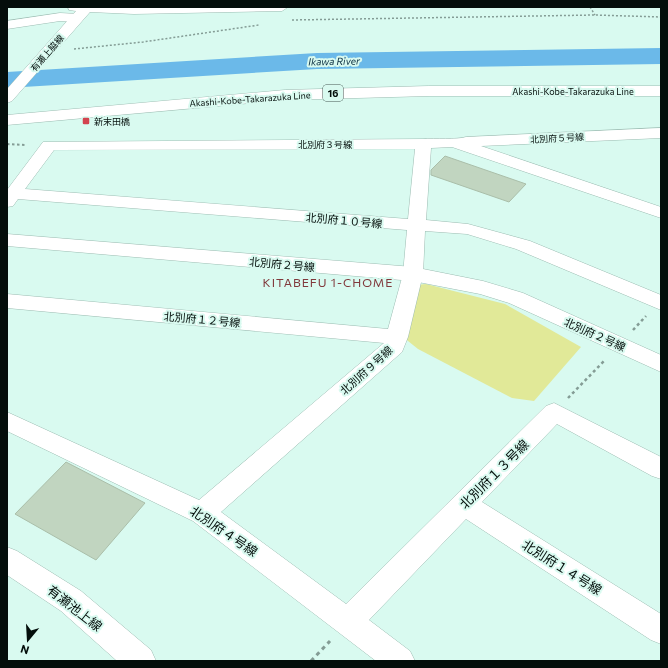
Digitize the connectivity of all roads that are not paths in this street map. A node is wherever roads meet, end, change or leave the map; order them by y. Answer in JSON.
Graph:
{"nodes":[{"id":1,"x":282,"y":7,"type":"edge"},
{"id":2,"x":81,"y":10,"type":"edge"},
{"id":3,"x":7,"y":25,"type":"edge"},
{"id":4,"x":661,"y":91,"type":"edge"},
{"id":5,"x":7,"y":98,"type":"edge"},
{"id":6,"x":7,"y":120,"type":"edge"},
{"id":7,"x":661,"y":133,"type":"edge"},
{"id":8,"x":453,"y":142,"type":"junction"},
{"id":9,"x":424,"y":144,"type":"junction"},
{"id":10,"x":10,"y":198,"type":"edge"},
{"id":11,"x":661,"y":213,"type":"edge"},
{"id":12,"x":417,"y":226,"type":"junction"},
{"id":13,"x":7,"y":240,"type":"edge"},
{"id":14,"x":413,"y":274,"type":"junction"},
{"id":15,"x":7,"y":301,"type":"edge"},
{"id":16,"x":660,"y":302,"type":"edge"},
{"id":17,"x":397,"y":337,"type":"junction"},
{"id":18,"x":661,"y":364,"type":"edge"},
{"id":19,"x":7,"y":422,"type":"edge"},
{"id":20,"x":661,"y":469,"type":"edge"},
{"id":21,"x":463,"y":504,"type":"junction"},
{"id":22,"x":202,"y":513,"type":"junction"},
{"id":23,"x":7,"y":560,"type":"edge"},
{"id":24,"x":348,"y":622,"type":"junction"},
{"id":25,"x":661,"y":630,"type":"edge"},
{"id":26,"x":140,"y":661,"type":"edge"},
{"id":27,"x":400,"y":661,"type":"edge"}],
"edges":[{"from":1,"to":2,"type":"street"},
{"from":2,"to":3,"type":"street"},
{"from":2,"to":5,"type":"street","name":"有瀬上脇線"},
{"from":4,"to":6,"type":"street","name":"Akashi-Kobe-Takarazuka Line","number":"16"},
{"from":7,"to":8,"type":"street","name":"北別府５号線"},
{"from":8,"to":9,"type":"street","name":"北別府３号線"},
{"from":8,"to":11,"type":"street","name":"北別府３号線"},
{"from":9,"to":10,"type":"street","name":"北別府３号線"},
{"from":9,"to":12,"type":"street","name":"北別府９号線"},
{"from":10,"to":12,"type":"street","name":"北別府１０号線"},
{"from":12,"to":14,"type":"street","name":"北別府９号線"},
{"from":12,"to":16,"type":"street","name":"北別府１０号線"},
{"from":13,"to":14,"type":"street","name":"北別府２号線"},
{"from":14,"to":17,"type":"street","name":"北別府９号線"},
{"from":14,"to":18,"type":"street","name":"北別府２号線"},
{"from":15,"to":17,"type":"street","name":"北別府１２号線"},
{"from":17,"to":22,"type":"street","name":"北別府９号線"},
{"from":19,"to":22,"type":"street","name":"北別府４号線"},
{"from":20,"to":21,"type":"street","name":"北別府１３号線"},
{"from":21,"to":24,"type":"street","name":"北別府１３号線"},
{"from":21,"to":25,"type":"street","name":"北別府１４号線"},
{"from":22,"to":24,"type":"street","name":"北別府４号線"},
{"from":23,"to":26,"type":"street","name":"有瀬池上線"},
{"from":24,"to":27,"type":"street","name":"北別府４号線"}]}
